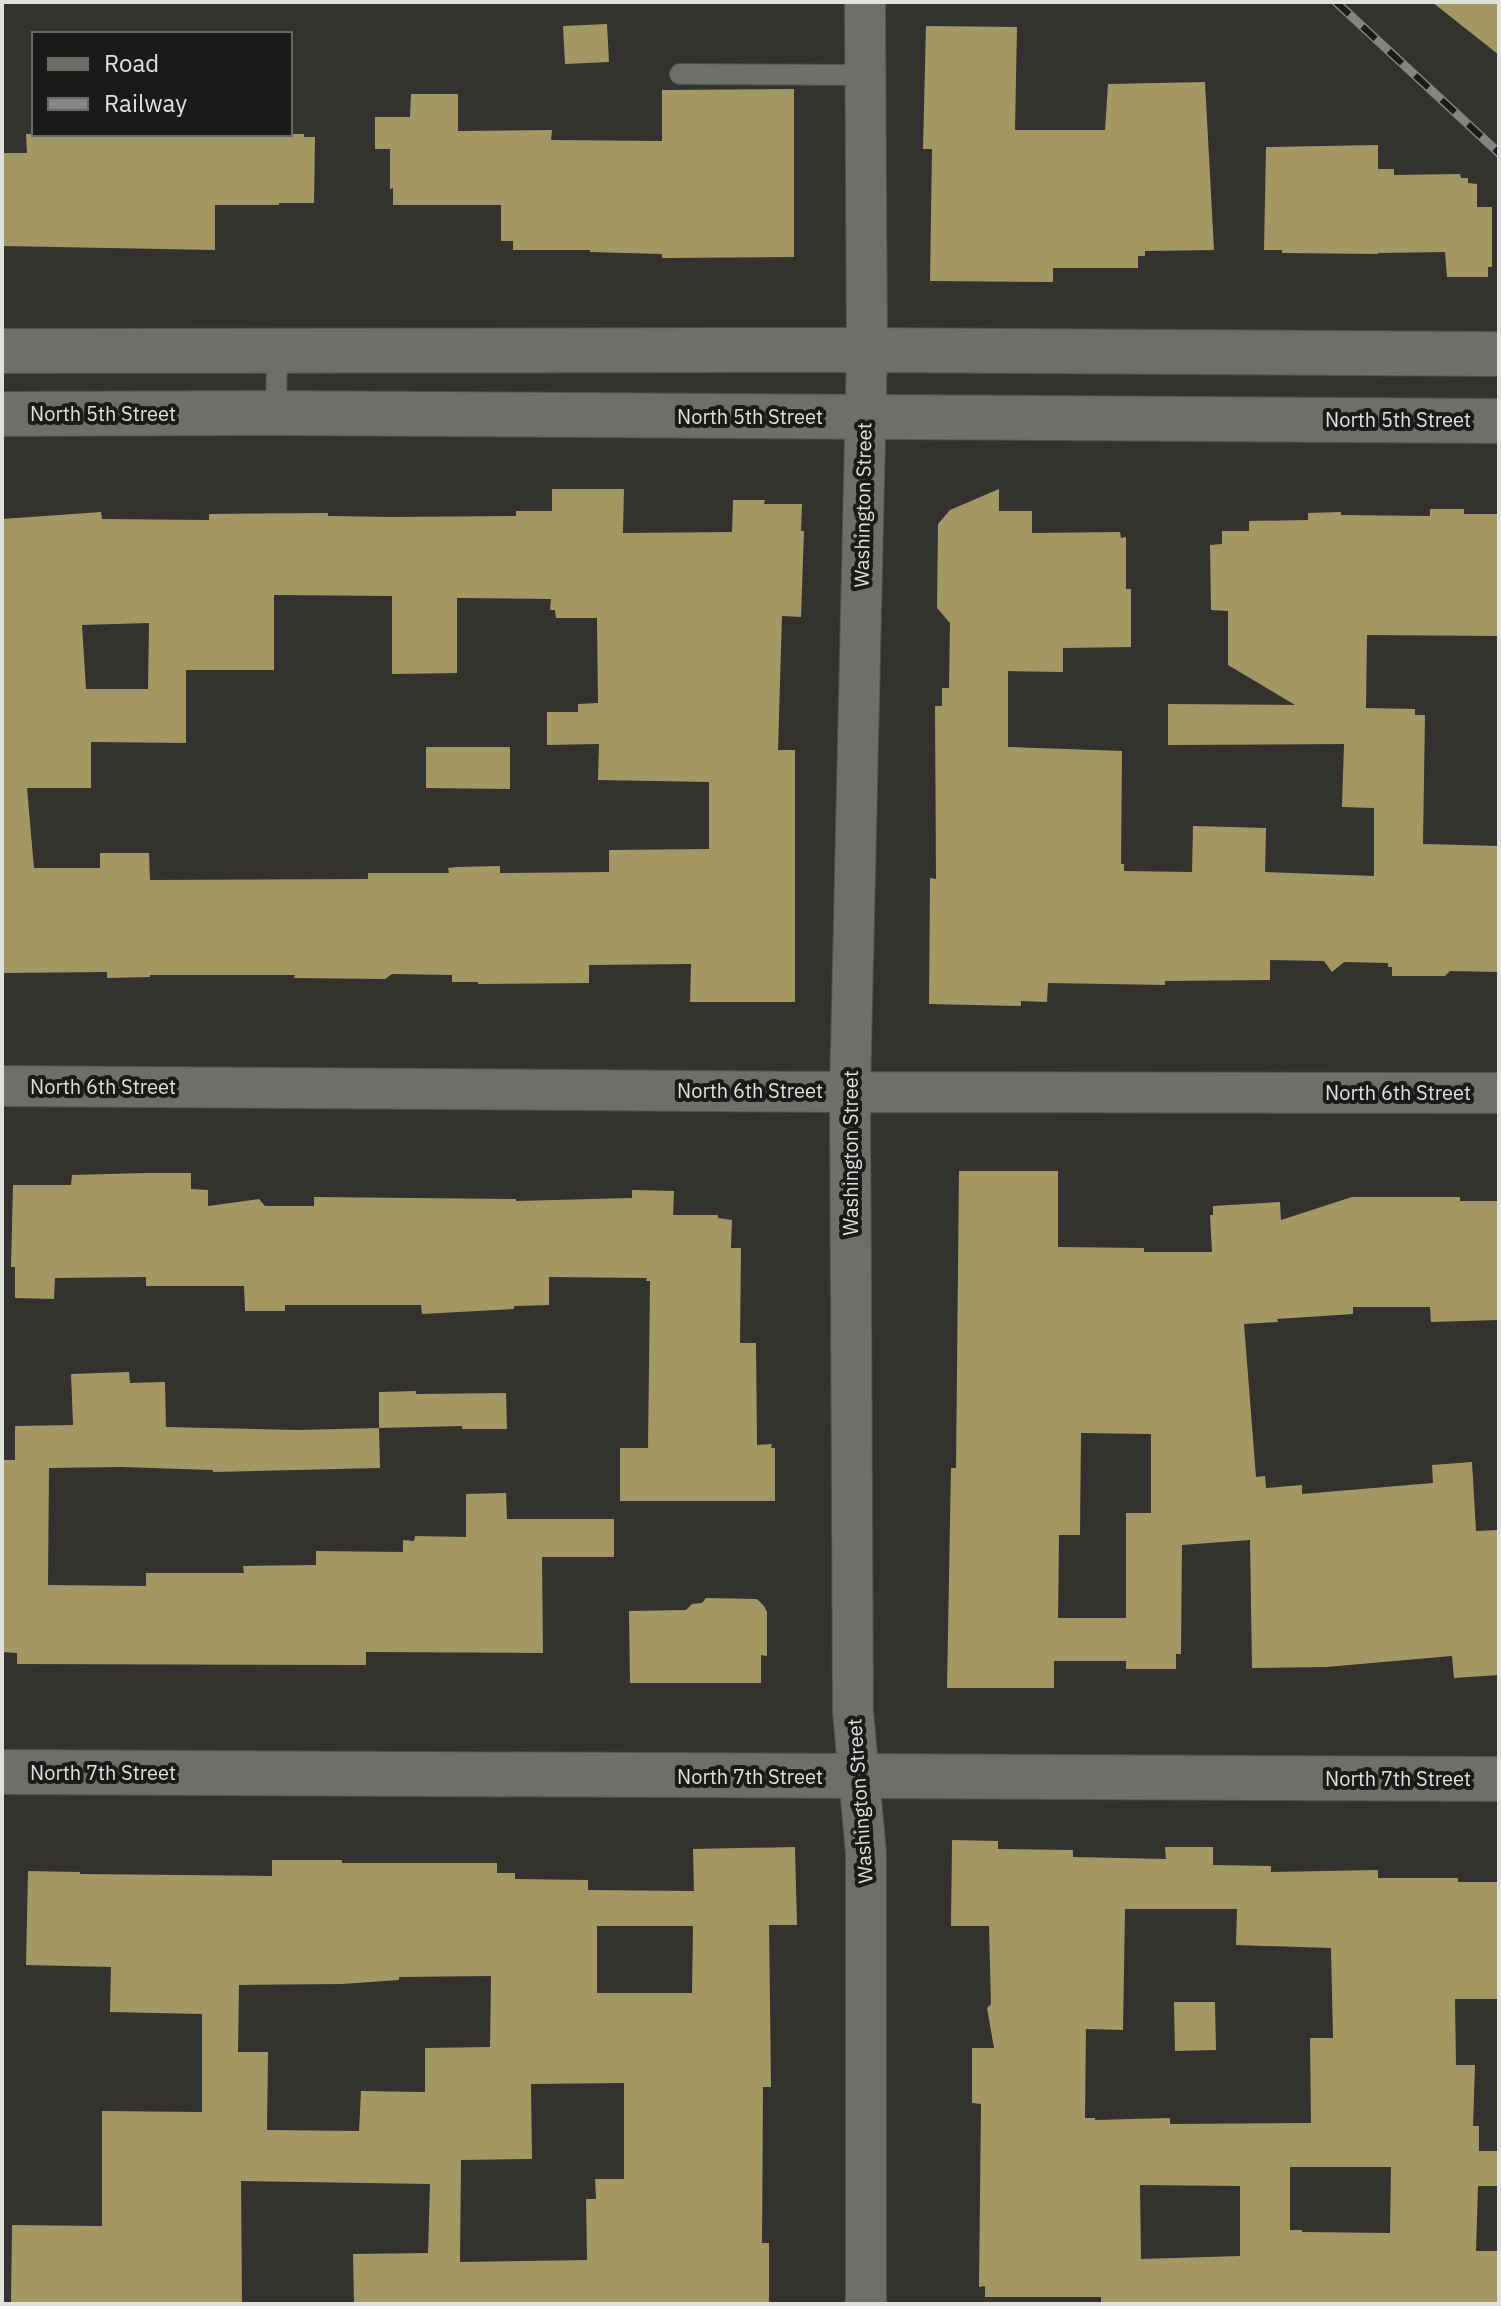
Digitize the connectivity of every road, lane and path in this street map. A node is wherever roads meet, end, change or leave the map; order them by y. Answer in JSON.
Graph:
{"nodes":[{"id":1,"x":865,"y":2,"type":"edge"},
{"id":2,"x":680,"y":74,"type":"dead end"},
{"id":3,"x":865,"y":75,"type":"junction"},
{"id":4,"x":867,"y":350,"type":"junction"},
{"id":5,"x":2,"y":351,"type":"edge"},
{"id":6,"x":277,"y":351,"type":"junction"},
{"id":7,"x":1499,"y":354,"type":"edge"},
{"id":8,"x":276,"y":413,"type":"junction"},
{"id":9,"x":2,"y":414,"type":"edge"},
{"id":10,"x":865,"y":418,"type":"junction"},
{"id":11,"x":1499,"y":421,"type":"edge"},
{"id":12,"x":2,"y":1086,"type":"edge"},
{"id":13,"x":850,"y":1092,"type":"junction"},
{"id":14,"x":1499,"y":1093,"type":"edge"},
{"id":15,"x":2,"y":1772,"type":"edge"},
{"id":16,"x":859,"y":1777,"type":"junction"},
{"id":17,"x":1499,"y":1779,"type":"edge"},
{"id":18,"x":866,"y":2304,"type":"edge"}],
"edges":[{"from":1,"to":3,"type":"street","name":"Washington Street"},
{"from":2,"to":3,"type":"lane"},
{"from":3,"to":4,"type":"street","name":"Washington Street"},
{"from":4,"to":6,"type":"street"},
{"from":4,"to":7,"type":"street"},
{"from":4,"to":10,"type":"street","name":"Washington Street"},
{"from":5,"to":6,"type":"street"},
{"from":6,"to":8,"type":"lane"},
{"from":8,"to":9,"type":"street","name":"North 5th Street"},
{"from":8,"to":10,"type":"street","name":"North 5th Street"},
{"from":10,"to":11,"type":"street","name":"North 5th Street"},
{"from":10,"to":13,"type":"street","name":"Washington Street"},
{"from":12,"to":13,"type":"street","name":"North 6th Street"},
{"from":13,"to":14,"type":"street","name":"North 6th Street"},
{"from":13,"to":16,"type":"street","name":"Washington Street"},
{"from":15,"to":16,"type":"street","name":"North 7th Street"},
{"from":16,"to":17,"type":"street","name":"North 7th Street"},
{"from":16,"to":18,"type":"street","name":"Washington Street"}]}
